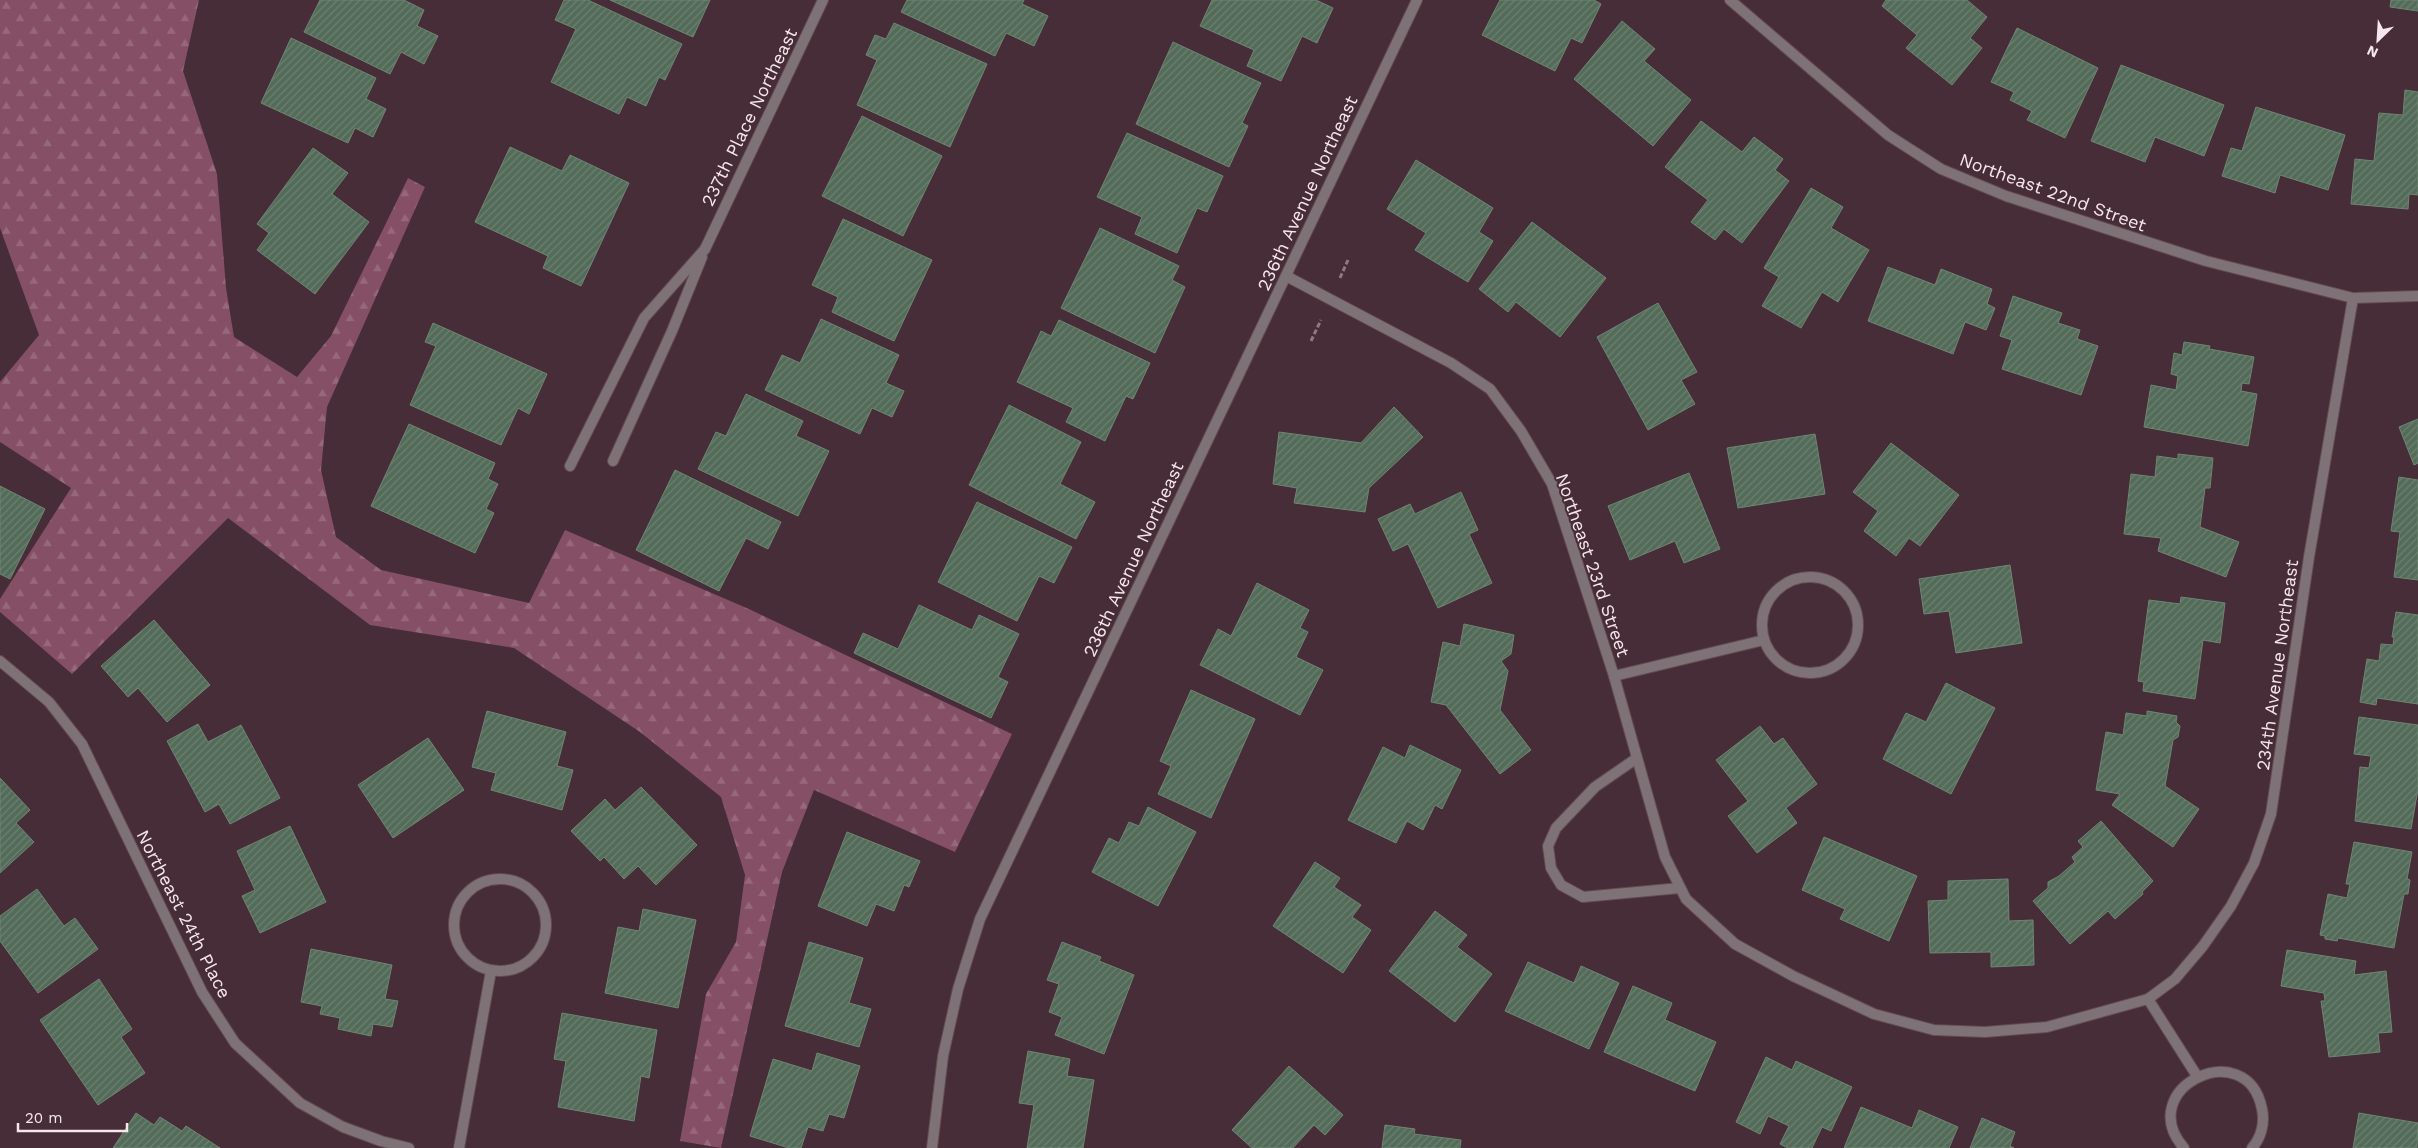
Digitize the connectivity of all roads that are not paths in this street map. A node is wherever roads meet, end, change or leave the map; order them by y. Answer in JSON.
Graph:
{"nodes":[{"id":1,"x":823,"y":0,"type":"edge"},
{"id":2,"x":1417,"y":0,"type":"edge"},
{"id":3,"x":1730,"y":0,"type":"edge"},
{"id":4,"x":705,"y":249,"type":"junction"},
{"id":5,"x":1286,"y":276,"type":"junction"},
{"id":6,"x":2418,"y":296,"type":"edge"},
{"id":7,"x":2353,"y":298,"type":"junction"},
{"id":8,"x":613,"y":461,"type":"dead end"},
{"id":9,"x":570,"y":466,"type":"dead end"},
{"id":10,"x":1764,"y":640,"type":"junction"},
{"id":11,"x":0,"y":661,"type":"edge"},
{"id":12,"x":1614,"y":676,"type":"junction"},
{"id":13,"x":1637,"y":758,"type":"junction"},
{"id":14,"x":1680,"y":888,"type":"junction"},
{"id":15,"x":490,"y":971,"type":"junction"},
{"id":16,"x":2148,"y":999,"type":"junction"},
{"id":17,"x":2197,"y":1076,"type":"junction"},
{"id":18,"x":409,"y":1148,"type":"edge"},
{"id":19,"x":459,"y":1148,"type":"edge"},
{"id":20,"x":932,"y":1148,"type":"edge"},
{"id":21,"x":2184,"y":1148,"type":"edge"},
{"id":22,"x":2252,"y":1148,"type":"edge"}],
"edges":[{"from":1,"to":4,"type":"street","name":"237th Place Northeast"},
{"from":2,"to":5,"type":"street","name":"236th Avenue Northeast"},
{"from":3,"to":7,"type":"street","name":"Northeast 22nd Street"},
{"from":4,"to":8,"type":"street"},
{"from":4,"to":9,"type":"street"},
{"from":5,"to":12,"type":"street","name":"Northeast 23rd Street"},
{"from":5,"to":20,"type":"street","name":"236th Avenue Northeast"},
{"from":6,"to":7,"type":"street","name":"Northeast 22nd Street"},
{"from":7,"to":16,"type":"street","name":"234th Avenue Northeast"},
{"from":10,"to":10,"type":"street"},
{"from":10,"to":12,"type":"street"},
{"from":11,"to":18,"type":"street","name":"Northeast 24th Place"},
{"from":12,"to":13,"type":"street","name":"Northeast 23rd Street"},
{"from":13,"to":14,"type":"street","name":"Northeast 23rd Street"},
{"from":13,"to":14,"type":"street"},
{"from":14,"to":16,"type":"street","name":"Northeast 23rd Street"},
{"from":15,"to":15,"type":"street"},
{"from":15,"to":19,"type":"street"},
{"from":16,"to":17,"type":"street"},
{"from":17,"to":21,"type":"street"},
{"from":17,"to":22,"type":"street"}]}
